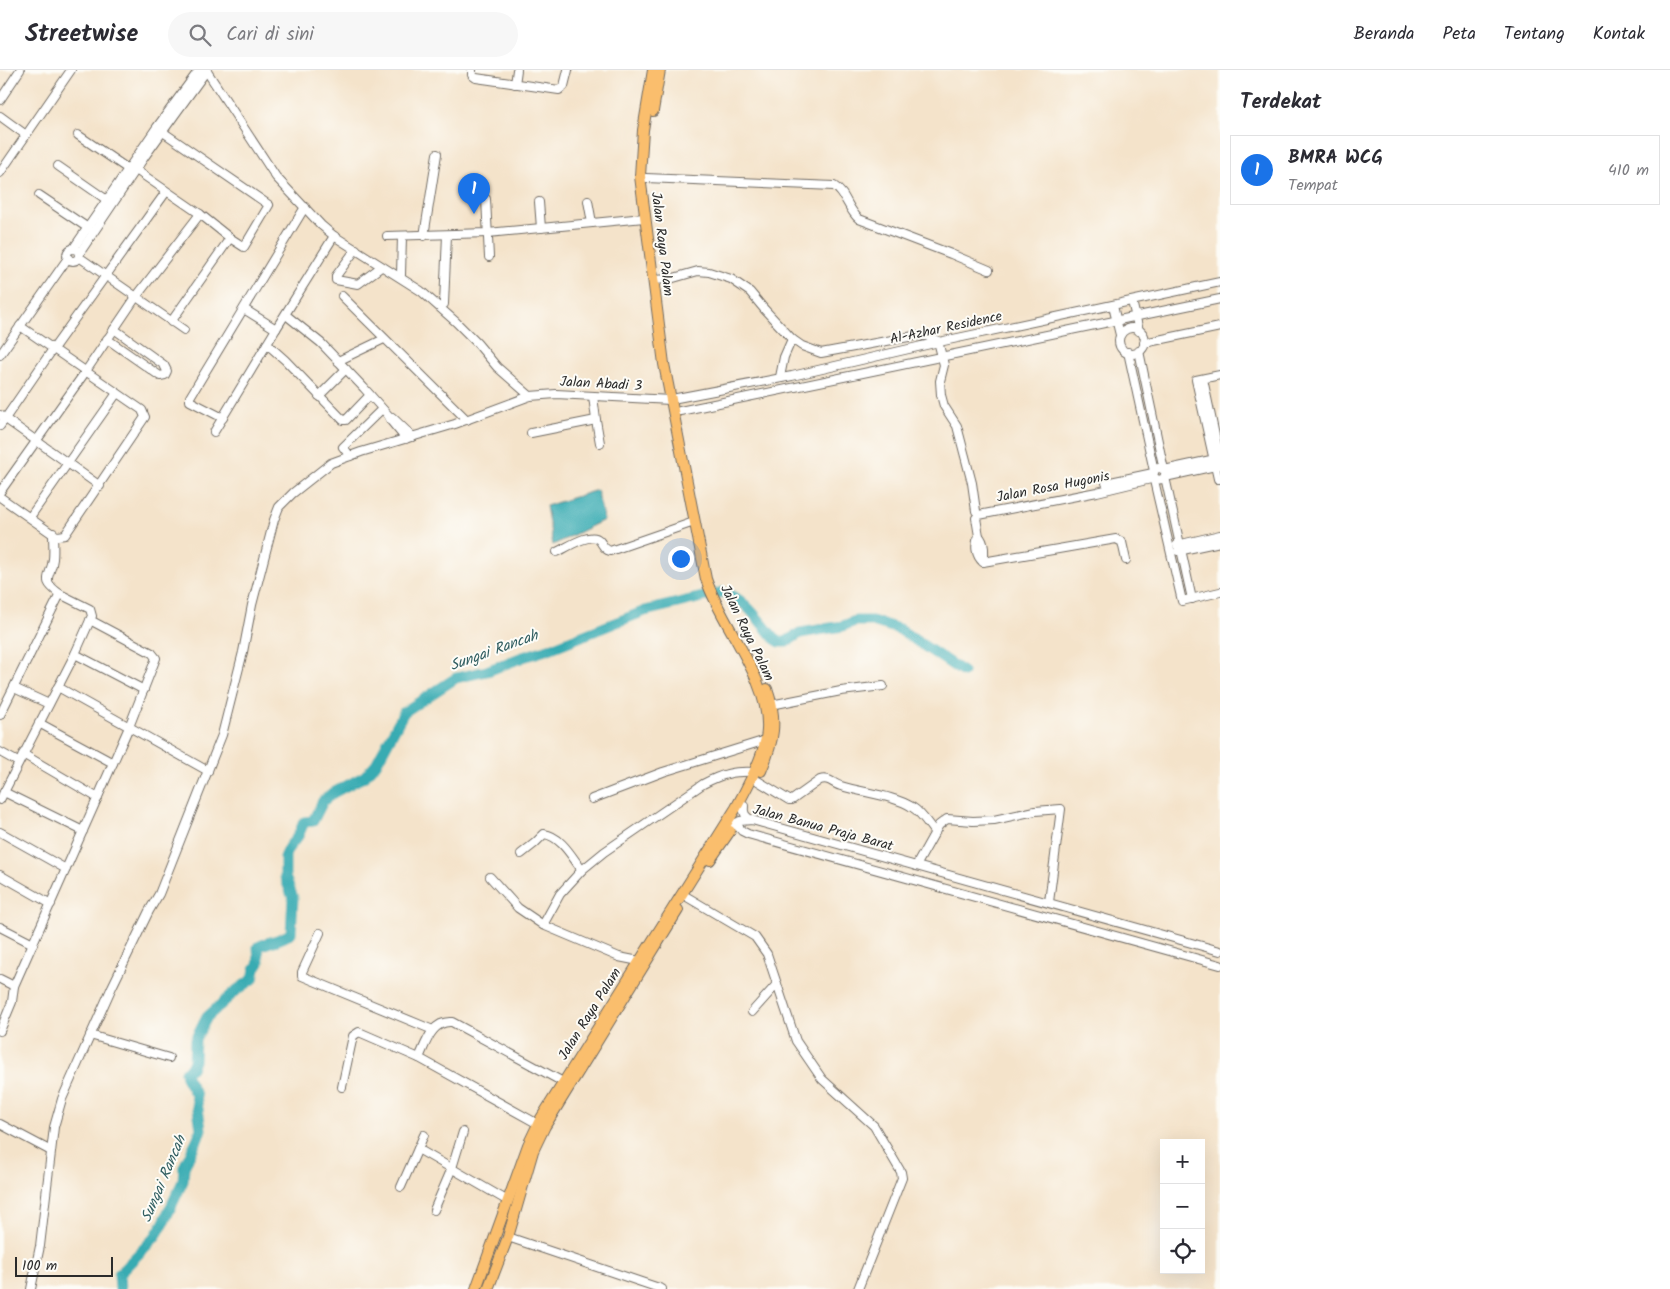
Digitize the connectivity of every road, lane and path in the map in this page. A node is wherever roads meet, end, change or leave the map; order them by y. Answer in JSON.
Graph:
{"nodes":[{"id":1,"x":20,"y":70,"type":"edge"},
{"id":2,"x":71,"y":70,"type":"edge"},
{"id":3,"x":205,"y":70,"type":"edge"},
{"id":4,"x":472,"y":70,"type":"edge"},
{"id":5,"x":517,"y":70,"type":"edge"},
{"id":6,"x":568,"y":70,"type":"edge"},
{"id":7,"x":653,"y":70,"type":"edge"},
{"id":8,"x":660,"y":70,"type":"edge"},
{"id":9,"x":515,"y":84,"type":"junction"},
{"id":10,"x":0,"y":100,"type":"edge"},
{"id":11,"x":0,"y":116,"type":"edge"},
{"id":12,"x":160,"y":129,"type":"junction"},
{"id":13,"x":26,"y":135,"type":"junction"},
{"id":14,"x":78,"y":135,"type":"dead end"},
{"id":15,"x":437,"y":154,"type":"dead end"},
{"id":16,"x":58,"y":166,"type":"dead end"},
{"id":17,"x":132,"y":169,"type":"junction"},
{"id":18,"x":0,"y":173,"type":"edge"},
{"id":19,"x":646,"y":178,"type":"junction"},
{"id":20,"x":166,"y":192,"type":"junction"},
{"id":21,"x":39,"y":195,"type":"dead end"},
{"id":22,"x":486,"y":199,"type":"dead end"},
{"id":23,"x":107,"y":200,"type":"junction"},
{"id":24,"x":588,"y":201,"type":"dead end"},
{"id":25,"x":539,"y":202,"type":"dead end"},
{"id":26,"x":305,"y":207,"type":"junction"},
{"id":27,"x":103,"y":213,"type":"junction"},
{"id":28,"x":200,"y":214,"type":"junction"},
{"id":29,"x":644,"y":218,"type":"junction"},
{"id":30,"x":592,"y":223,"type":"junction"},
{"id":31,"x":88,"y":228,"type":"junction"},
{"id":32,"x":541,"y":228,"type":"junction"},
{"id":33,"x":488,"y":233,"type":"junction"},
{"id":34,"x":448,"y":235,"type":"junction"},
{"id":35,"x":334,"y":236,"type":"junction"},
{"id":36,"x":387,"y":236,"type":"dead end"},
{"id":37,"x":402,"y":236,"type":"junction"},
{"id":38,"x":424,"y":236,"type":"junction"},
{"id":39,"x":230,"y":238,"type":"junction"},
{"id":40,"x":356,"y":249,"type":"junction"},
{"id":41,"x":77,"y":253,"type":"junction"},
{"id":42,"x":489,"y":257,"type":"dead end"},
{"id":43,"x":381,"y":267,"type":"junction"},
{"id":44,"x":989,"y":270,"type":"dead end"},
{"id":45,"x":401,"y":275,"type":"dead end"},
{"id":46,"x":106,"y":276,"type":"junction"},
{"id":47,"x":656,"y":280,"type":"junction"},
{"id":48,"x":1220,"y":282,"type":"edge"},
{"id":49,"x":342,"y":296,"type":"dead end"},
{"id":50,"x":136,"y":297,"type":"junction"},
{"id":51,"x":1220,"y":299,"type":"edge"},
{"id":52,"x":1132,"y":301,"type":"junction"},
{"id":53,"x":444,"y":304,"type":"dead end"},
{"id":54,"x":1113,"y":306,"type":"junction"},
{"id":55,"x":244,"y":309,"type":"junction"},
{"id":56,"x":286,"y":315,"type":"junction"},
{"id":57,"x":1136,"y":317,"type":"junction"},
{"id":58,"x":1117,"y":321,"type":"junction"},
{"id":59,"x":172,"y":322,"type":"junction"},
{"id":60,"x":20,"y":326,"type":"junction"},
{"id":61,"x":1220,"y":327,"type":"edge"},
{"id":62,"x":114,"y":329,"type":"junction"},
{"id":63,"x":276,"y":329,"type":"junction"},
{"id":64,"x":184,"y":330,"type":"dead end"},
{"id":65,"x":1139,"y":330,"type":"junction"},
{"id":66,"x":1120,"y":335,"type":"junction"},
{"id":67,"x":107,"y":339,"type":"junction"},
{"id":68,"x":384,"y":339,"type":"junction"},
{"id":69,"x":792,"y":339,"type":"junction"},
{"id":70,"x":951,"y":339,"type":"junction"},
{"id":71,"x":130,"y":340,"type":"junction"},
{"id":72,"x":938,"y":342,"type":"junction"},
{"id":73,"x":1144,"y":342,"type":"junction"},
{"id":74,"x":267,"y":344,"type":"junction"},
{"id":75,"x":53,"y":348,"type":"junction"},
{"id":76,"x":122,"y":350,"type":"junction"},
{"id":77,"x":1139,"y":351,"type":"junction"},
{"id":78,"x":1128,"y":352,"type":"junction"},
{"id":79,"x":954,"y":353,"type":"junction"},
{"id":80,"x":0,"y":355,"type":"edge"},
{"id":81,"x":943,"y":356,"type":"junction"},
{"id":82,"x":152,"y":357,"type":"junction"},
{"id":83,"x":338,"y":361,"type":"junction"},
{"id":84,"x":146,"y":366,"type":"junction"},
{"id":85,"x":346,"y":369,"type":"junction"},
{"id":86,"x":86,"y":371,"type":"junction"},
{"id":87,"x":1143,"y":371,"type":"junction"},
{"id":88,"x":1132,"y":373,"type":"junction"},
{"id":89,"x":1220,"y":375,"type":"edge"},
{"id":90,"x":780,"y":378,"type":"junction"},
{"id":91,"x":117,"y":392,"type":"junction"},
{"id":92,"x":370,"y":395,"type":"junction"},
{"id":93,"x":319,"y":396,"type":"junction"},
{"id":94,"x":530,"y":396,"type":"junction"},
{"id":95,"x":593,"y":396,"type":"junction"},
{"id":96,"x":674,"y":399,"type":"junction"},
{"id":97,"x":382,"y":409,"type":"junction"},
{"id":98,"x":680,"y":411,"type":"junction"},
{"id":99,"x":3,"y":417,"type":"edge"},
{"id":100,"x":223,"y":418,"type":"junction"},
{"id":101,"x":467,"y":420,"type":"junction"},
{"id":102,"x":596,"y":420,"type":"junction"},
{"id":103,"x":0,"y":426,"type":"edge"},
{"id":104,"x":1213,"y":428,"type":"edge"},
{"id":105,"x":214,"y":432,"type":"dead end"},
{"id":106,"x":531,"y":433,"type":"dead end"},
{"id":107,"x":409,"y":438,"type":"junction"},
{"id":108,"x":36,"y":440,"type":"junction"},
{"id":109,"x":600,"y":443,"type":"dead end"},
{"id":110,"x":350,"y":456,"type":"junction"},
{"id":111,"x":686,"y":462,"type":"junction"},
{"id":112,"x":1218,"y":462,"type":"edge"},
{"id":113,"x":68,"y":463,"type":"junction"},
{"id":114,"x":1165,"y":473,"type":"junction"},
{"id":115,"x":1154,"y":475,"type":"junction"},
{"id":116,"x":1220,"y":479,"type":"edge"},
{"id":117,"x":1106,"y":483,"type":"dead end"},
{"id":118,"x":100,"y":486,"type":"junction"},
{"id":119,"x":0,"y":492,"type":"edge"},
{"id":120,"x":0,"y":497,"type":"edge"},
{"id":121,"x":976,"y":510,"type":"dead end"},
{"id":122,"x":30,"y":517,"type":"junction"},
{"id":123,"x":694,"y":522,"type":"junction"},
{"id":124,"x":53,"y":534,"type":"junction"},
{"id":125,"x":1220,"y":536,"type":"edge"},
{"id":126,"x":1220,"y":542,"type":"edge"},
{"id":127,"x":1181,"y":547,"type":"junction"},
{"id":128,"x":1170,"y":550,"type":"junction"},
{"id":129,"x":557,"y":552,"type":"dead end"},
{"id":130,"x":1126,"y":560,"type":"dead end"},
{"id":131,"x":1220,"y":592,"type":"edge"},
{"id":132,"x":714,"y":593,"type":"junction"},
{"id":133,"x":60,"y":594,"type":"junction"},
{"id":134,"x":1192,"y":599,"type":"junction"},
{"id":135,"x":719,"y":603,"type":"junction"},
{"id":136,"x":90,"y":620,"type":"junction"},
{"id":137,"x":75,"y":654,"type":"junction"},
{"id":138,"x":58,"y":686,"type":"junction"},
{"id":139,"x":883,"y":686,"type":"dead end"},
{"id":140,"x":14,"y":688,"type":"junction"},
{"id":141,"x":144,"y":690,"type":"junction"},
{"id":142,"x":49,"y":704,"type":"junction"},
{"id":143,"x":772,"y":705,"type":"junction"},
{"id":144,"x":0,"y":715,"type":"edge"},
{"id":145,"x":39,"y":723,"type":"junction"},
{"id":146,"x":130,"y":726,"type":"junction"},
{"id":147,"x":766,"y":740,"type":"junction"},
{"id":148,"x":0,"y":752,"type":"edge"},
{"id":149,"x":22,"y":754,"type":"junction"},
{"id":150,"x":18,"y":762,"type":"junction"},
{"id":151,"x":113,"y":763,"type":"junction"},
{"id":152,"x":208,"y":771,"type":"junction"},
{"id":153,"x":756,"y":777,"type":"junction"},
{"id":154,"x":4,"y":792,"type":"junction"},
{"id":155,"x":98,"y":798,"type":"junction"},
{"id":156,"x":592,"y":799,"type":"dead end"},
{"id":157,"x":0,"y":800,"type":"edge"},
{"id":158,"x":740,"y":807,"type":"junction"},
{"id":159,"x":752,"y":820,"type":"junction"},
{"id":160,"x":735,"y":823,"type":"junction"},
{"id":161,"x":83,"y":831,"type":"junction"},
{"id":162,"x":0,"y":832,"type":"edge"},
{"id":163,"x":935,"y":833,"type":"junction"},
{"id":164,"x":748,"y":834,"type":"junction"},
{"id":165,"x":722,"y":837,"type":"junction"},
{"id":166,"x":521,"y":854,"type":"dead end"},
{"id":167,"x":916,"y":866,"type":"junction"},
{"id":168,"x":66,"y":869,"type":"junction"},
{"id":169,"x":582,"y":870,"type":"junction"},
{"id":170,"x":0,"y":875,"type":"edge"},
{"id":171,"x":490,"y":877,"type":"dead end"},
{"id":172,"x":687,"y":897,"type":"junction"},
{"id":173,"x":1049,"y":902,"type":"junction"},
{"id":174,"x":50,"y":904,"type":"junction"},
{"id":175,"x":543,"y":925,"type":"junction"},
{"id":176,"x":0,"y":927,"type":"edge"},
{"id":177,"x":320,"y":933,"type":"dead end"},
{"id":178,"x":33,"y":944,"type":"junction"},
{"id":179,"x":1220,"y":951,"type":"edge"},
{"id":180,"x":639,"y":960,"type":"junction"},
{"id":181,"x":1220,"y":965,"type":"edge"},
{"id":182,"x":0,"y":979,"type":"edge"},
{"id":183,"x":777,"y":984,"type":"junction"},
{"id":184,"x":14,"y":986,"type":"junction"},
{"id":185,"x":752,"y":1012,"type":"dead end"},
{"id":186,"x":0,"y":1030,"type":"edge"},
{"id":187,"x":433,"y":1030,"type":"junction"},
{"id":188,"x":90,"y":1035,"type":"junction"},
{"id":189,"x":590,"y":1047,"type":"junction"},
{"id":190,"x":169,"y":1058,"type":"dead end"},
{"id":191,"x":419,"y":1058,"type":"junction"},
{"id":192,"x":564,"y":1082,"type":"junction"},
{"id":193,"x":342,"y":1087,"type":"dead end"},
{"id":194,"x":0,"y":1124,"type":"edge"},
{"id":195,"x":538,"y":1124,"type":"junction"},
{"id":196,"x":463,"y":1132,"type":"dead end"},
{"id":197,"x":424,"y":1135,"type":"dead end"},
{"id":198,"x":418,"y":1149,"type":"junction"},
{"id":199,"x":51,"y":1151,"type":"junction"},
{"id":200,"x":452,"y":1168,"type":"junction"},
{"id":201,"x":401,"y":1187,"type":"dead end"},
{"id":202,"x":508,"y":1201,"type":"junction"},
{"id":203,"x":434,"y":1210,"type":"dead end"},
{"id":204,"x":508,"y":1237,"type":"junction"},
{"id":205,"x":31,"y":1289,"type":"edge"},
{"id":206,"x":476,"y":1289,"type":"edge"},
{"id":207,"x":488,"y":1289,"type":"edge"},
{"id":208,"x":662,"y":1289,"type":"edge"},
{"id":209,"x":858,"y":1289,"type":"edge"}],
"edges":[{"from":1,"to":10,"type":"street"},
{"from":2,"to":13,"type":"street"},
{"from":3,"to":12,"type":"street"},
{"from":3,"to":26,"type":"street"},
{"from":4,"to":9,"type":"street"},
{"from":5,"to":9,"type":"street"},
{"from":6,"to":9,"type":"street"},
{"from":7,"to":29,"type":"main road","name":"Jalan Raya Palam"},
{"from":8,"to":19,"type":"main road","name":"Jalan Raya Palam"},
{"from":11,"to":13,"type":"street"},
{"from":12,"to":17,"type":"street"},
{"from":12,"to":39,"type":"street"},
{"from":13,"to":18,"type":"street"},
{"from":14,"to":17,"type":"street"},
{"from":15,"to":38,"type":"street"},
{"from":16,"to":23,"type":"street"},
{"from":17,"to":20,"type":"street"},
{"from":17,"to":23,"type":"street"},
{"from":17,"to":27,"type":"street"},
{"from":19,"to":44,"type":"street"},
{"from":19,"to":47,"type":"main road","name":"Jalan Raya Palam"},
{"from":20,"to":28,"type":"street"},
{"from":20,"to":46,"type":"street"},
{"from":21,"to":31,"type":"street"},
{"from":22,"to":33,"type":"street"},
{"from":23,"to":27,"type":"street"},
{"from":24,"to":30,"type":"street"},
{"from":25,"to":32,"type":"street"},
{"from":26,"to":35,"type":"street"},
{"from":26,"to":55,"type":"street"},
{"from":27,"to":31,"type":"street"},
{"from":27,"to":41,"type":"street"},
{"from":28,"to":39,"type":"street"},
{"from":28,"to":50,"type":"street"},
{"from":29,"to":30,"type":"street"},
{"from":29,"to":47,"type":"main road","name":"Jalan Raya Palam"},
{"from":30,"to":32,"type":"street"},
{"from":31,"to":41,"type":"street"},
{"from":32,"to":33,"type":"street"},
{"from":33,"to":34,"type":"street"},
{"from":33,"to":42,"type":"street"},
{"from":34,"to":38,"type":"street"},
{"from":34,"to":53,"type":"street"},
{"from":35,"to":40,"type":"street"},
{"from":35,"to":56,"type":"street"},
{"from":36,"to":37,"type":"street"},
{"from":37,"to":38,"type":"street"},
{"from":37,"to":45,"type":"street"},
{"from":39,"to":59,"type":"street"},
{"from":40,"to":43,"type":"street"},
{"from":40,"to":43,"type":"street"},
{"from":41,"to":46,"type":"street"},
{"from":41,"to":60,"type":"street"},
{"from":43,"to":94,"type":"street"},
{"from":46,"to":50,"type":"street"},
{"from":46,"to":75,"type":"street"},
{"from":47,"to":69,"type":"street"},
{"from":47,"to":96,"type":"main road","name":"Jalan Raya Palam"},
{"from":48,"to":52,"type":"street","name":"Al-Azhar Residence"},
{"from":49,"to":68,"type":"street"},
{"from":50,"to":59,"type":"street"},
{"from":50,"to":62,"type":"street"},
{"from":51,"to":57,"type":"street","name":"Al-Azhar Residence"},
{"from":52,"to":54,"type":"street","name":"Al-Azhar Residence"},
{"from":52,"to":57,"type":"street"},
{"from":54,"to":58,"type":"street"},
{"from":54,"to":70,"type":"street","name":"Al-Azhar Residence"},
{"from":55,"to":63,"type":"street"},
{"from":55,"to":100,"type":"street"},
{"from":56,"to":63,"type":"street"},
{"from":56,"to":83,"type":"street"},
{"from":57,"to":58,"type":"street","name":"Al-Azhar Residence"},
{"from":57,"to":65,"type":"street"},
{"from":58,"to":66,"type":"street"},
{"from":58,"to":79,"type":"street","name":"Al-Azhar Residence"},
{"from":59,"to":64,"type":"street"},
{"from":60,"to":75,"type":"street"},
{"from":60,"to":80,"type":"street"},
{"from":61,"to":73,"type":"street"},
{"from":62,"to":67,"type":"street"},
{"from":62,"to":71,"type":"street"},
{"from":63,"to":74,"type":"street"},
{"from":65,"to":66,"type":"street"},
{"from":65,"to":73,"type":"street"},
{"from":66,"to":78,"type":"street"},
{"from":67,"to":76,"type":"street"},
{"from":67,"to":86,"type":"street"},
{"from":68,"to":83,"type":"street"},
{"from":68,"to":101,"type":"street"},
{"from":69,"to":72,"type":"street"},
{"from":69,"to":90,"type":"street"},
{"from":70,"to":72,"type":"street","name":"Al-Azhar Residence"},
{"from":70,"to":79,"type":"street"},
{"from":71,"to":76,"type":"street"},
{"from":71,"to":82,"type":"street"},
{"from":72,"to":81,"type":"street"},
{"from":72,"to":90,"type":"street","name":"Al-Azhar Residence"},
{"from":73,"to":77,"type":"street"},
{"from":74,"to":93,"type":"street"},
{"from":74,"to":100,"type":"street"},
{"from":75,"to":86,"type":"street"},
{"from":75,"to":99,"type":"street"},
{"from":76,"to":84,"type":"street"},
{"from":77,"to":78,"type":"street"},
{"from":77,"to":87,"type":"street"},
{"from":78,"to":88,"type":"street"},
{"from":79,"to":81,"type":"street","name":"Al-Azhar Residence"},
{"from":81,"to":98,"type":"street","name":"Al-Azhar Residence"},
{"from":81,"to":121,"type":"street"},
{"from":82,"to":84,"type":"street"},
{"from":82,"to":84,"type":"street"},
{"from":83,"to":85,"type":"street"},
{"from":85,"to":92,"type":"street"},
{"from":85,"to":93,"type":"street"},
{"from":86,"to":91,"type":"street"},
{"from":86,"to":108,"type":"street"},
{"from":87,"to":88,"type":"street"},
{"from":87,"to":114,"type":"street"},
{"from":88,"to":115,"type":"street"},
{"from":89,"to":104,"type":"street"},
{"from":90,"to":96,"type":"street","name":"Al-Azhar Residence"},
{"from":91,"to":113,"type":"street"},
{"from":91,"to":118,"type":"street"},
{"from":92,"to":93,"type":"street"},
{"from":92,"to":97,"type":"street"},
{"from":94,"to":95,"type":"street","name":"Jalan Abadi 3"},
{"from":94,"to":101,"type":"street","name":"Jalan Abadi 3"},
{"from":95,"to":96,"type":"street","name":"Jalan Abadi 3"},
{"from":95,"to":102,"type":"street"},
{"from":96,"to":98,"type":"main road","name":"Jalan Raya Palam"},
{"from":96,"to":111,"type":"main road","name":"Jalan Raya Palam"},
{"from":97,"to":107,"type":"street"},
{"from":97,"to":110,"type":"street"},
{"from":98,"to":111,"type":"main road","name":"Jalan Raya Palam"},
{"from":99,"to":103,"type":"street"},
{"from":99,"to":108,"type":"street"},
{"from":100,"to":105,"type":"street"},
{"from":101,"to":107,"type":"street","name":"Jalan Abadi 3"},
{"from":102,"to":106,"type":"street"},
{"from":102,"to":109,"type":"street"},
{"from":104,"to":112,"type":"street"},
{"from":107,"to":110,"type":"street","name":"Jalan Abadi 3"},
{"from":108,"to":113,"type":"street"},
{"from":108,"to":119,"type":"street"},
{"from":110,"to":152,"type":"street","name":"Jalan Abadi 3"},
{"from":111,"to":123,"type":"main road","name":"Jalan Raya Palam"},
{"from":111,"to":132,"type":"main road","name":"Jalan Raya Palam"},
{"from":112,"to":114,"type":"street"},
{"from":112,"to":116,"type":"street"},
{"from":113,"to":118,"type":"street"},
{"from":113,"to":122,"type":"street"},
{"from":114,"to":115,"type":"street"},
{"from":114,"to":115,"type":"street"},
{"from":114,"to":127,"type":"street"},
{"from":115,"to":117,"type":"street","name":"Jalan Rosa Hugonis"},
{"from":115,"to":128,"type":"street"},
{"from":115,"to":130,"type":"street","name":"Jalan Rosa Hugonis"},
{"from":118,"to":124,"type":"street"},
{"from":120,"to":122,"type":"street"},
{"from":122,"to":124,"type":"street"},
{"from":123,"to":129,"type":"street"},
{"from":123,"to":132,"type":"main road","name":"Jalan Raya Palam"},
{"from":124,"to":133,"type":"street"},
{"from":125,"to":127,"type":"street"},
{"from":126,"to":127,"type":"street"},
{"from":127,"to":128,"type":"street"},
{"from":127,"to":134,"type":"street"},
{"from":128,"to":134,"type":"street"},
{"from":131,"to":134,"type":"street"},
{"from":132,"to":135,"type":"main road","name":"Jalan Raya Palam"},
{"from":133,"to":136,"type":"street"},
{"from":133,"to":140,"type":"street"},
{"from":135,"to":143,"type":"main road","name":"Jalan Raya Palam"},
{"from":135,"to":147,"type":"main road","name":"Jalan Raya Palam"},
{"from":136,"to":137,"type":"street"},
{"from":136,"to":141,"type":"street"},
{"from":137,"to":138,"type":"street"},
{"from":137,"to":141,"type":"street"},
{"from":138,"to":142,"type":"street"},
{"from":138,"to":146,"type":"street"},
{"from":139,"to":143,"type":"street"},
{"from":140,"to":142,"type":"street"},
{"from":140,"to":144,"type":"street"},
{"from":141,"to":146,"type":"street"},
{"from":142,"to":145,"type":"street"},
{"from":143,"to":153,"type":"main road","name":"Jalan Raya Palam"},
{"from":145,"to":149,"type":"street"},
{"from":145,"to":151,"type":"street"},
{"from":146,"to":151,"type":"street"},
{"from":146,"to":152,"type":"street"},
{"from":147,"to":153,"type":"main road","name":"Jalan Raya Palam"},
{"from":147,"to":156,"type":"street"},
{"from":148,"to":150,"type":"street"},
{"from":149,"to":150,"type":"street"},
{"from":149,"to":155,"type":"street"},
{"from":150,"to":154,"type":"street"},
{"from":151,"to":155,"type":"street"},
{"from":152,"to":188,"type":"street","name":"Jalan Abadi 3"},
{"from":153,"to":158,"type":"main road","name":"Jalan Raya Palam"},
{"from":153,"to":163,"type":"street"},
{"from":153,"to":169,"type":"street"},
{"from":154,"to":157,"type":"street"},
{"from":154,"to":161,"type":"street"},
{"from":155,"to":161,"type":"street"},
{"from":158,"to":159,"type":"street"},
{"from":158,"to":160,"type":"main road","name":"Jalan Raya Palam"},
{"from":158,"to":165,"type":"main road","name":"Jalan Raya Palam"},
{"from":159,"to":160,"type":"street","name":"Jalan Banua Praja Barat"},
{"from":159,"to":167,"type":"street","name":"Jalan Banua Praja Barat"},
{"from":160,"to":164,"type":"street","name":"Jalan Banua Praja Barat"},
{"from":160,"to":165,"type":"main road","name":"Jalan Raya Palam"},
{"from":161,"to":168,"type":"street"},
{"from":162,"to":168,"type":"street"},
{"from":163,"to":167,"type":"street"},
{"from":163,"to":173,"type":"street"},
{"from":164,"to":165,"type":"street"},
{"from":164,"to":181,"type":"street","name":"Jalan Banua Praja Barat"},
{"from":165,"to":172,"type":"main road","name":"Jalan Raya Palam"},
{"from":165,"to":180,"type":"main road","name":"Jalan Raya Palam"},
{"from":166,"to":169,"type":"street"},
{"from":167,"to":173,"type":"street","name":"Jalan Banua Praja Barat"},
{"from":168,"to":174,"type":"street"},
{"from":169,"to":175,"type":"street"},
{"from":170,"to":174,"type":"street"},
{"from":171,"to":175,"type":"street"},
{"from":172,"to":183,"type":"street"},
{"from":172,"to":189,"type":"main road","name":"Jalan Raya Palam"},
{"from":173,"to":179,"type":"street","name":"Jalan Banua Praja Barat"},
{"from":174,"to":178,"type":"street"},
{"from":175,"to":180,"type":"street"},
{"from":176,"to":178,"type":"street"},
{"from":177,"to":187,"type":"street"},
{"from":178,"to":184,"type":"street"},
{"from":180,"to":189,"type":"main road","name":"Jalan Raya Palam"},
{"from":182,"to":184,"type":"street"},
{"from":183,"to":185,"type":"street"},
{"from":183,"to":209,"type":"street"},
{"from":184,"to":186,"type":"street"},
{"from":187,"to":191,"type":"street"},
{"from":187,"to":192,"type":"street"},
{"from":188,"to":190,"type":"street"},
{"from":188,"to":199,"type":"street","name":"Jalan Abadi 3"},
{"from":189,"to":192,"type":"main road","name":"Jalan Raya Palam"},
{"from":189,"to":204,"type":"main road","name":"Jalan Raya Palam"},
{"from":191,"to":193,"type":"street"},
{"from":191,"to":195,"type":"street"},
{"from":192,"to":195,"type":"main road","name":"Jalan Raya Palam"},
{"from":194,"to":199,"type":"street"},
{"from":195,"to":202,"type":"main road","name":"Jalan Raya Palam"},
{"from":196,"to":200,"type":"street"},
{"from":197,"to":198,"type":"street"},
{"from":198,"to":200,"type":"street"},
{"from":198,"to":201,"type":"street"},
{"from":199,"to":205,"type":"street","name":"Jalan Abadi 3"},
{"from":200,"to":202,"type":"street"},
{"from":200,"to":203,"type":"street"},
{"from":202,"to":206,"type":"main road","name":"Jalan Raya Palam"},
{"from":204,"to":207,"type":"main road","name":"Jalan Raya Palam"},
{"from":204,"to":208,"type":"street"}]}
